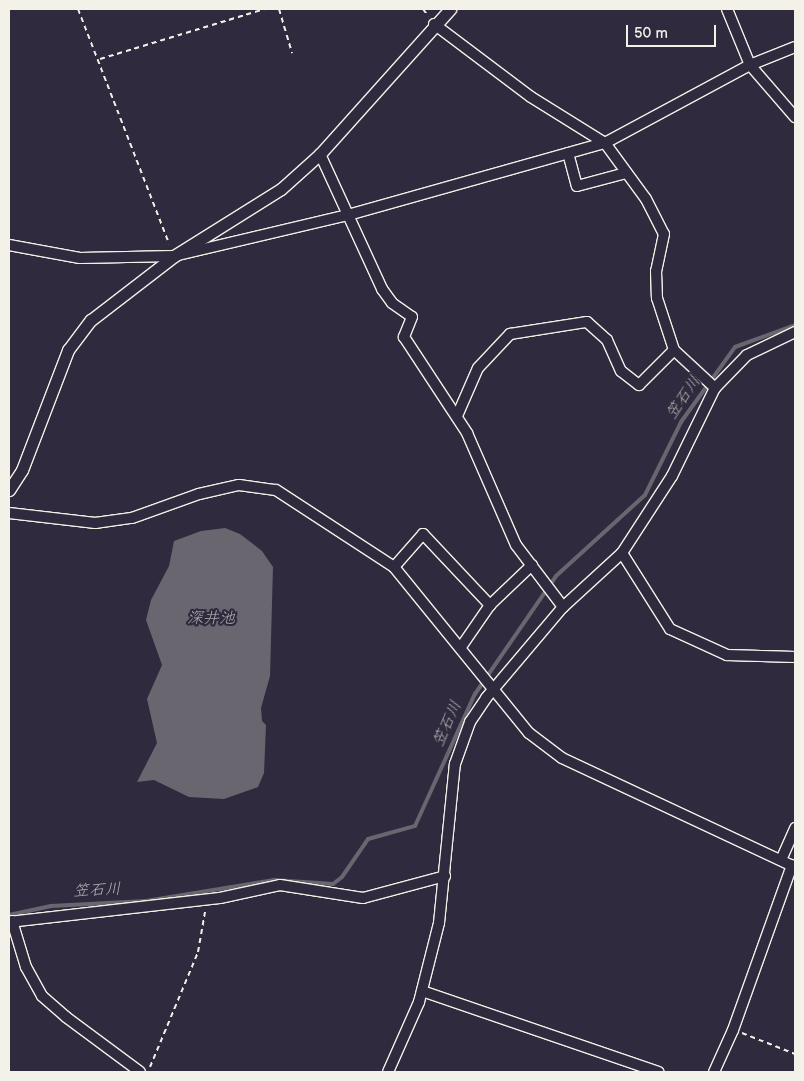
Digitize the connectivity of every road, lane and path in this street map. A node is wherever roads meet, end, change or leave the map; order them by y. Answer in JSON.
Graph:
{"nodes":[{"id":1,"x":78,"y":9,"type":"edge"},
{"id":2,"x":265,"y":9,"type":"edge"},
{"id":3,"x":279,"y":9,"type":"edge"},
{"id":4,"x":450,"y":9,"type":"edge"},
{"id":5,"x":727,"y":9,"type":"edge"},
{"id":6,"x":434,"y":24,"type":"junction"},
{"id":7,"x":795,"y":47,"type":"edge"},
{"id":8,"x":292,"y":53,"type":"dead end"},
{"id":9,"x":100,"y":59,"type":"junction"},
{"id":10,"x":750,"y":65,"type":"junction"},
{"id":11,"x":795,"y":117,"type":"edge"},
{"id":12,"x":605,"y":143,"type":"junction"},
{"id":13,"x":568,"y":153,"type":"junction"},
{"id":14,"x":320,"y":154,"type":"junction"},
{"id":15,"x":626,"y":173,"type":"junction"},
{"id":16,"x":348,"y":215,"type":"junction"},
{"id":17,"x":9,"y":245,"type":"edge"},
{"id":18,"x":174,"y":256,"type":"junction"},
{"id":19,"x":795,"y":332,"type":"edge"},
{"id":20,"x":674,"y":350,"type":"junction"},
{"id":21,"x":715,"y":388,"type":"junction"},
{"id":22,"x":457,"y":416,"type":"junction"},
{"id":23,"x":9,"y":490,"type":"edge"},
{"id":24,"x":9,"y":513,"type":"edge"},
{"id":25,"x":622,"y":553,"type":"junction"},
{"id":26,"x":532,"y":565,"type":"junction"},
{"id":27,"x":394,"y":567,"type":"junction"},
{"id":28,"x":490,"y":605,"type":"junction"},
{"id":29,"x":564,"y":607,"type":"junction"},
{"id":30,"x":461,"y":647,"type":"junction"},
{"id":31,"x":795,"y":657,"type":"edge"},
{"id":32,"x":494,"y":688,"type":"junction"},
{"id":33,"x":795,"y":828,"type":"edge"},
{"id":34,"x":781,"y":860,"type":"junction"},
{"id":35,"x":794,"y":866,"type":"edge"},
{"id":36,"x":445,"y":876,"type":"junction"},
{"id":37,"x":205,"y":899,"type":"junction"},
{"id":38,"x":10,"y":921,"type":"edge"},
{"id":39,"x":422,"y":991,"type":"junction"},
{"id":40,"x":733,"y":1030,"type":"junction"},
{"id":41,"x":795,"y":1054,"type":"edge"},
{"id":42,"x":140,"y":1072,"type":"edge"},
{"id":43,"x":148,"y":1072,"type":"edge"},
{"id":44,"x":388,"y":1072,"type":"edge"},
{"id":45,"x":658,"y":1072,"type":"edge"},
{"id":46,"x":714,"y":1072,"type":"edge"}],
"edges":[{"from":1,"to":9,"type":"path"},
{"from":2,"to":9,"type":"path"},
{"from":3,"to":8,"type":"path"},
{"from":4,"to":6,"type":"street"},
{"from":5,"to":10,"type":"street"},
{"from":6,"to":12,"type":"street"},
{"from":6,"to":14,"type":"street"},
{"from":7,"to":10,"type":"street"},
{"from":9,"to":18,"type":"path"},
{"from":10,"to":11,"type":"street"},
{"from":10,"to":12,"type":"street"},
{"from":12,"to":13,"type":"street"},
{"from":12,"to":15,"type":"street"},
{"from":13,"to":15,"type":"street"},
{"from":13,"to":16,"type":"street"},
{"from":14,"to":16,"type":"street"},
{"from":14,"to":18,"type":"street"},
{"from":15,"to":20,"type":"street"},
{"from":16,"to":18,"type":"street"},
{"from":16,"to":22,"type":"street"},
{"from":17,"to":18,"type":"street"},
{"from":18,"to":23,"type":"street"},
{"from":19,"to":21,"type":"street"},
{"from":20,"to":21,"type":"street"},
{"from":20,"to":22,"type":"street"},
{"from":21,"to":25,"type":"street"},
{"from":22,"to":26,"type":"street"},
{"from":24,"to":27,"type":"street"},
{"from":25,"to":29,"type":"street"},
{"from":25,"to":31,"type":"street"},
{"from":26,"to":28,"type":"street"},
{"from":26,"to":29,"type":"street"},
{"from":27,"to":28,"type":"street"},
{"from":27,"to":30,"type":"street"},
{"from":28,"to":30,"type":"street"},
{"from":29,"to":32,"type":"street"},
{"from":30,"to":32,"type":"street"},
{"from":32,"to":34,"type":"street"},
{"from":32,"to":36,"type":"street"},
{"from":33,"to":34,"type":"street"},
{"from":34,"to":35,"type":"street"},
{"from":35,"to":40,"type":"street"},
{"from":36,"to":37,"type":"street"},
{"from":36,"to":39,"type":"street"},
{"from":37,"to":38,"type":"street"},
{"from":37,"to":43,"type":"path"},
{"from":38,"to":42,"type":"street"},
{"from":39,"to":44,"type":"street"},
{"from":39,"to":45,"type":"street"},
{"from":40,"to":41,"type":"path"},
{"from":40,"to":46,"type":"street"}]}
